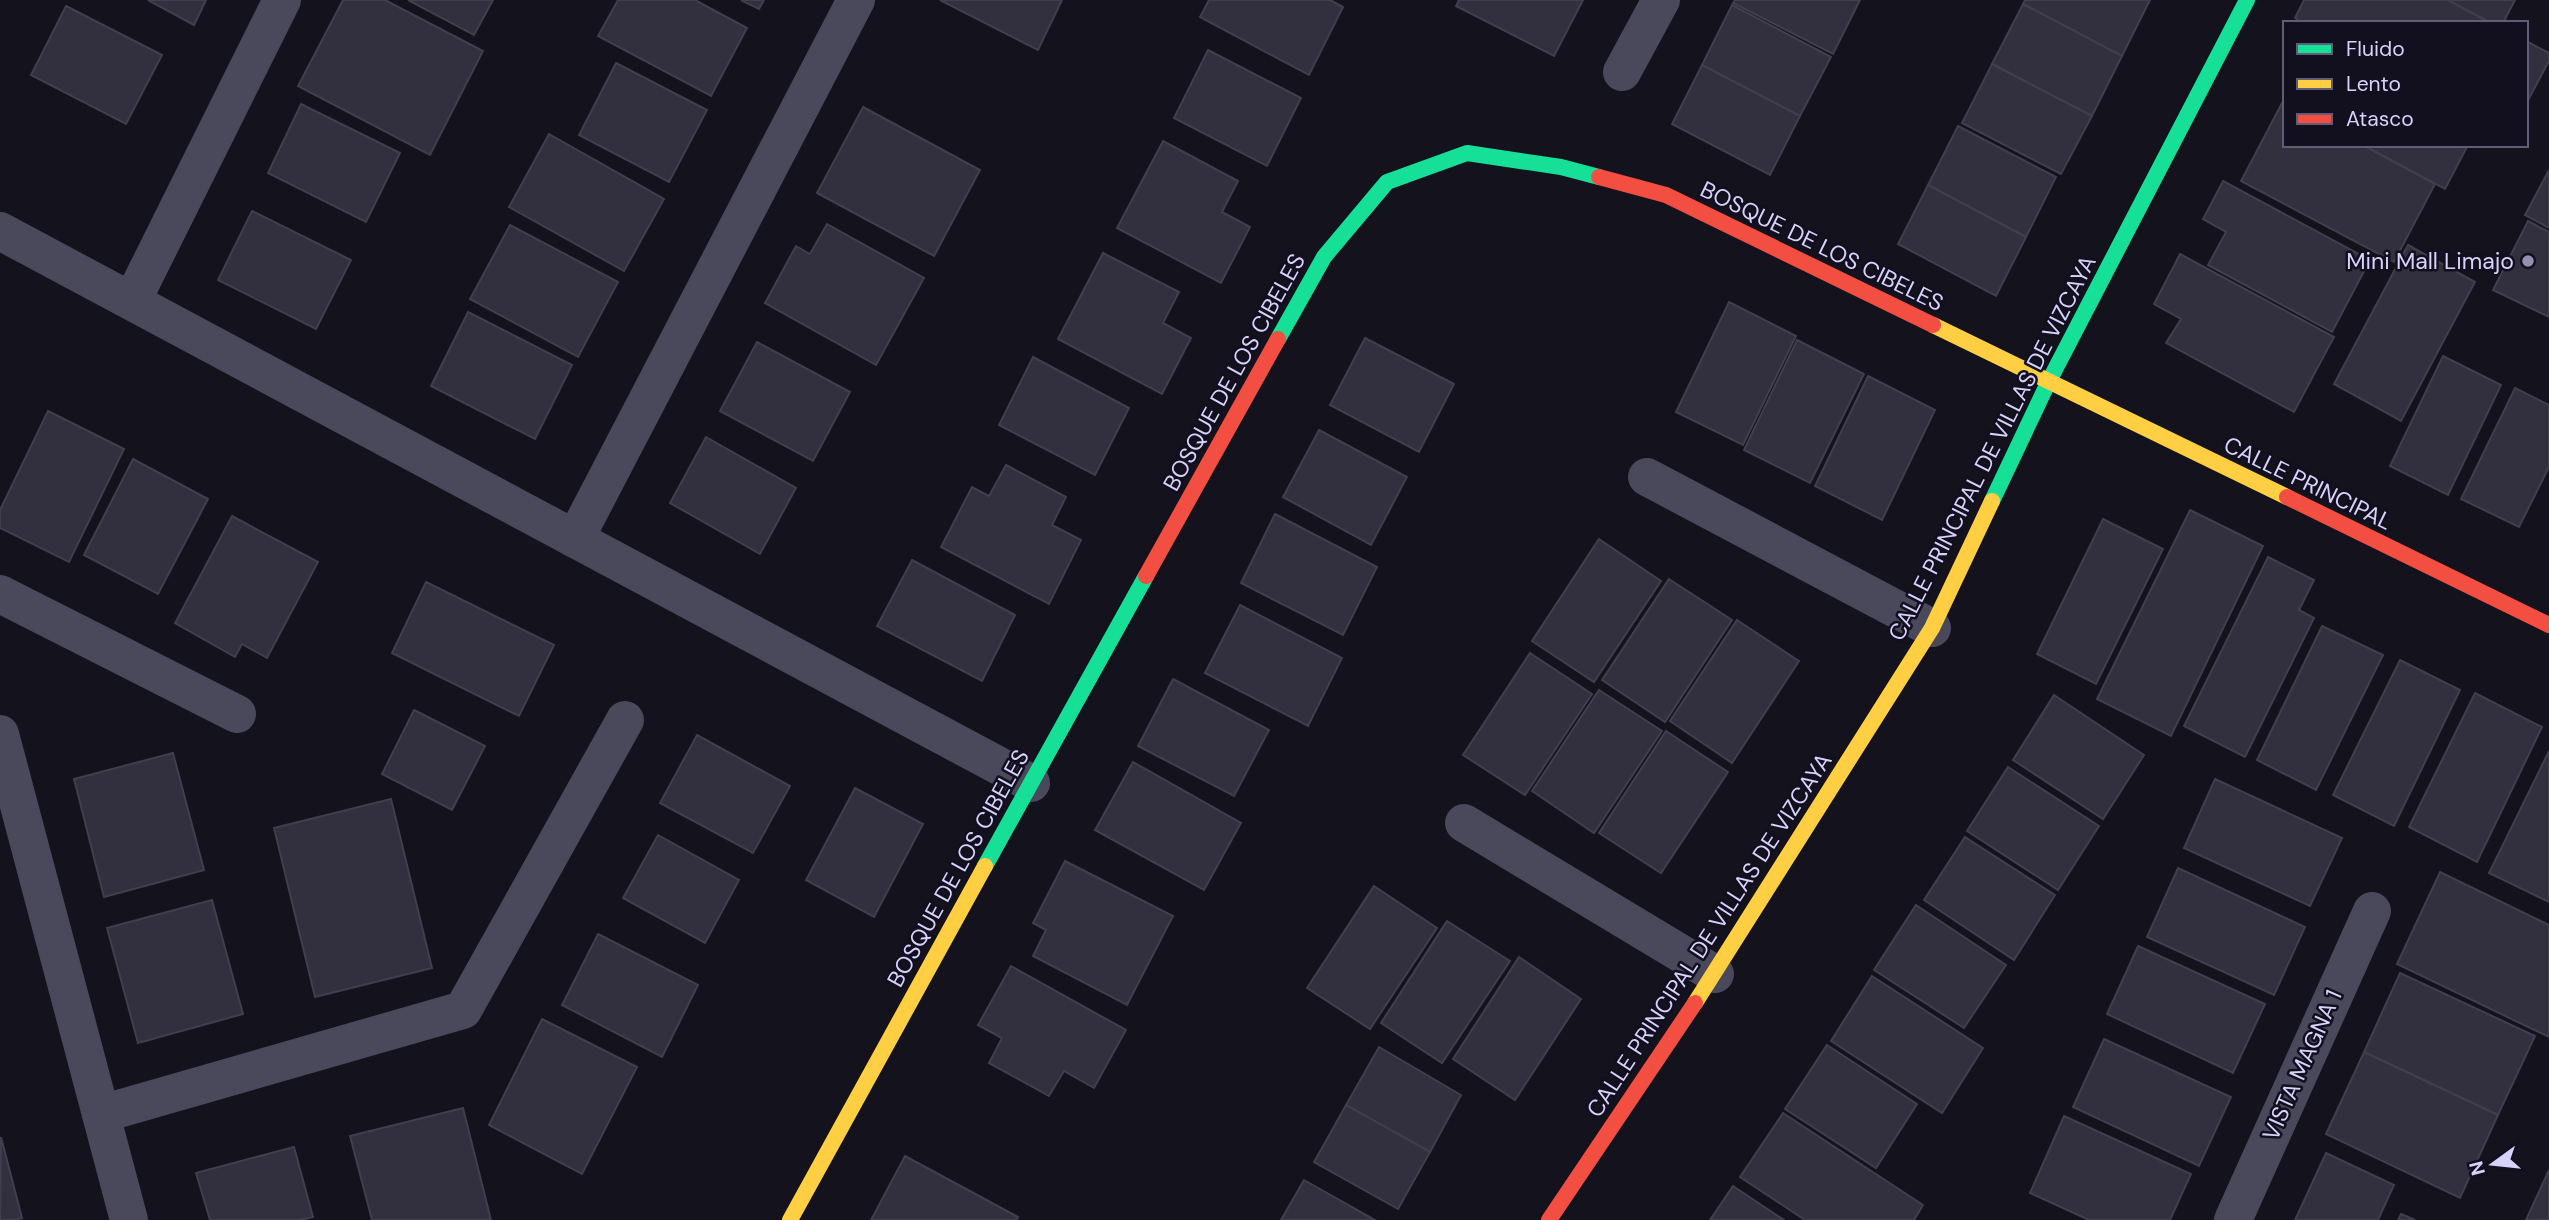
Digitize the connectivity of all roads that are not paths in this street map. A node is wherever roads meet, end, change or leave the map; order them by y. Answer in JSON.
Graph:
{"nodes":[{"id":1,"x":282,"y":0,"type":"edge"},
{"id":2,"x":856,"y":0,"type":"edge"},
{"id":3,"x":1661,"y":0,"type":"edge"},
{"id":4,"x":2248,"y":0,"type":"edge"},
{"id":5,"x":1622,"y":72,"type":"dead end"},
{"id":6,"x":0,"y":231,"type":"edge"},
{"id":7,"x":132,"y":301,"type":"junction"},
{"id":8,"x":2048,"y":383,"type":"junction"},
{"id":9,"x":1647,"y":477,"type":"dead end"},
{"id":10,"x":575,"y":539,"type":"junction"},
{"id":11,"x":0,"y":594,"type":"edge"},
{"id":12,"x":2549,"y":625,"type":"edge"},
{"id":13,"x":1932,"y":628,"type":"junction"},
{"id":14,"x":237,"y":714,"type":"dead end"},
{"id":15,"x":625,"y":720,"type":"dead end"},
{"id":16,"x":0,"y":734,"type":"edge"},
{"id":17,"x":1031,"y":783,"type":"junction"},
{"id":18,"x":1464,"y":823,"type":"dead end"},
{"id":19,"x":2372,"y":911,"type":"dead end"},
{"id":20,"x":1715,"y":974,"type":"junction"},
{"id":21,"x":101,"y":1114,"type":"junction"},
{"id":22,"x":129,"y":1220,"type":"edge"},
{"id":23,"x":790,"y":1220,"type":"edge"},
{"id":24,"x":1549,"y":1220,"type":"edge"},
{"id":25,"x":2233,"y":1220,"type":"edge"}],
"edges":[{"from":1,"to":7,"type":"street"},
{"from":2,"to":10,"type":"street"},
{"from":3,"to":5,"type":"street"},
{"from":4,"to":8,"type":"street","name":"CALLE PRINCIPAL DE VILLAS DE VIZCAYA"},
{"from":6,"to":7,"type":"street"},
{"from":7,"to":10,"type":"street"},
{"from":8,"to":12,"type":"street","name":"CALLE PRINCIPAL"},
{"from":8,"to":13,"type":"street","name":"CALLE PRINCIPAL DE VILLAS DE VIZCAYA"},
{"from":8,"to":17,"type":"street","name":"BOSQUE DE LOS CIBELES"},
{"from":9,"to":13,"type":"street"},
{"from":10,"to":17,"type":"street"},
{"from":11,"to":14,"type":"street"},
{"from":13,"to":20,"type":"street","name":"CALLE PRINCIPAL DE VILLAS DE VIZCAYA"},
{"from":15,"to":21,"type":"street"},
{"from":16,"to":21,"type":"street"},
{"from":17,"to":23,"type":"street","name":"BOSQUE DE LOS CIBELES"},
{"from":18,"to":20,"type":"street"},
{"from":19,"to":25,"type":"street","name":"VISTA MAGNA 1"},
{"from":20,"to":24,"type":"street","name":"CALLE PRINCIPAL DE VILLAS DE VIZCAYA"},
{"from":21,"to":22,"type":"street"}]}
